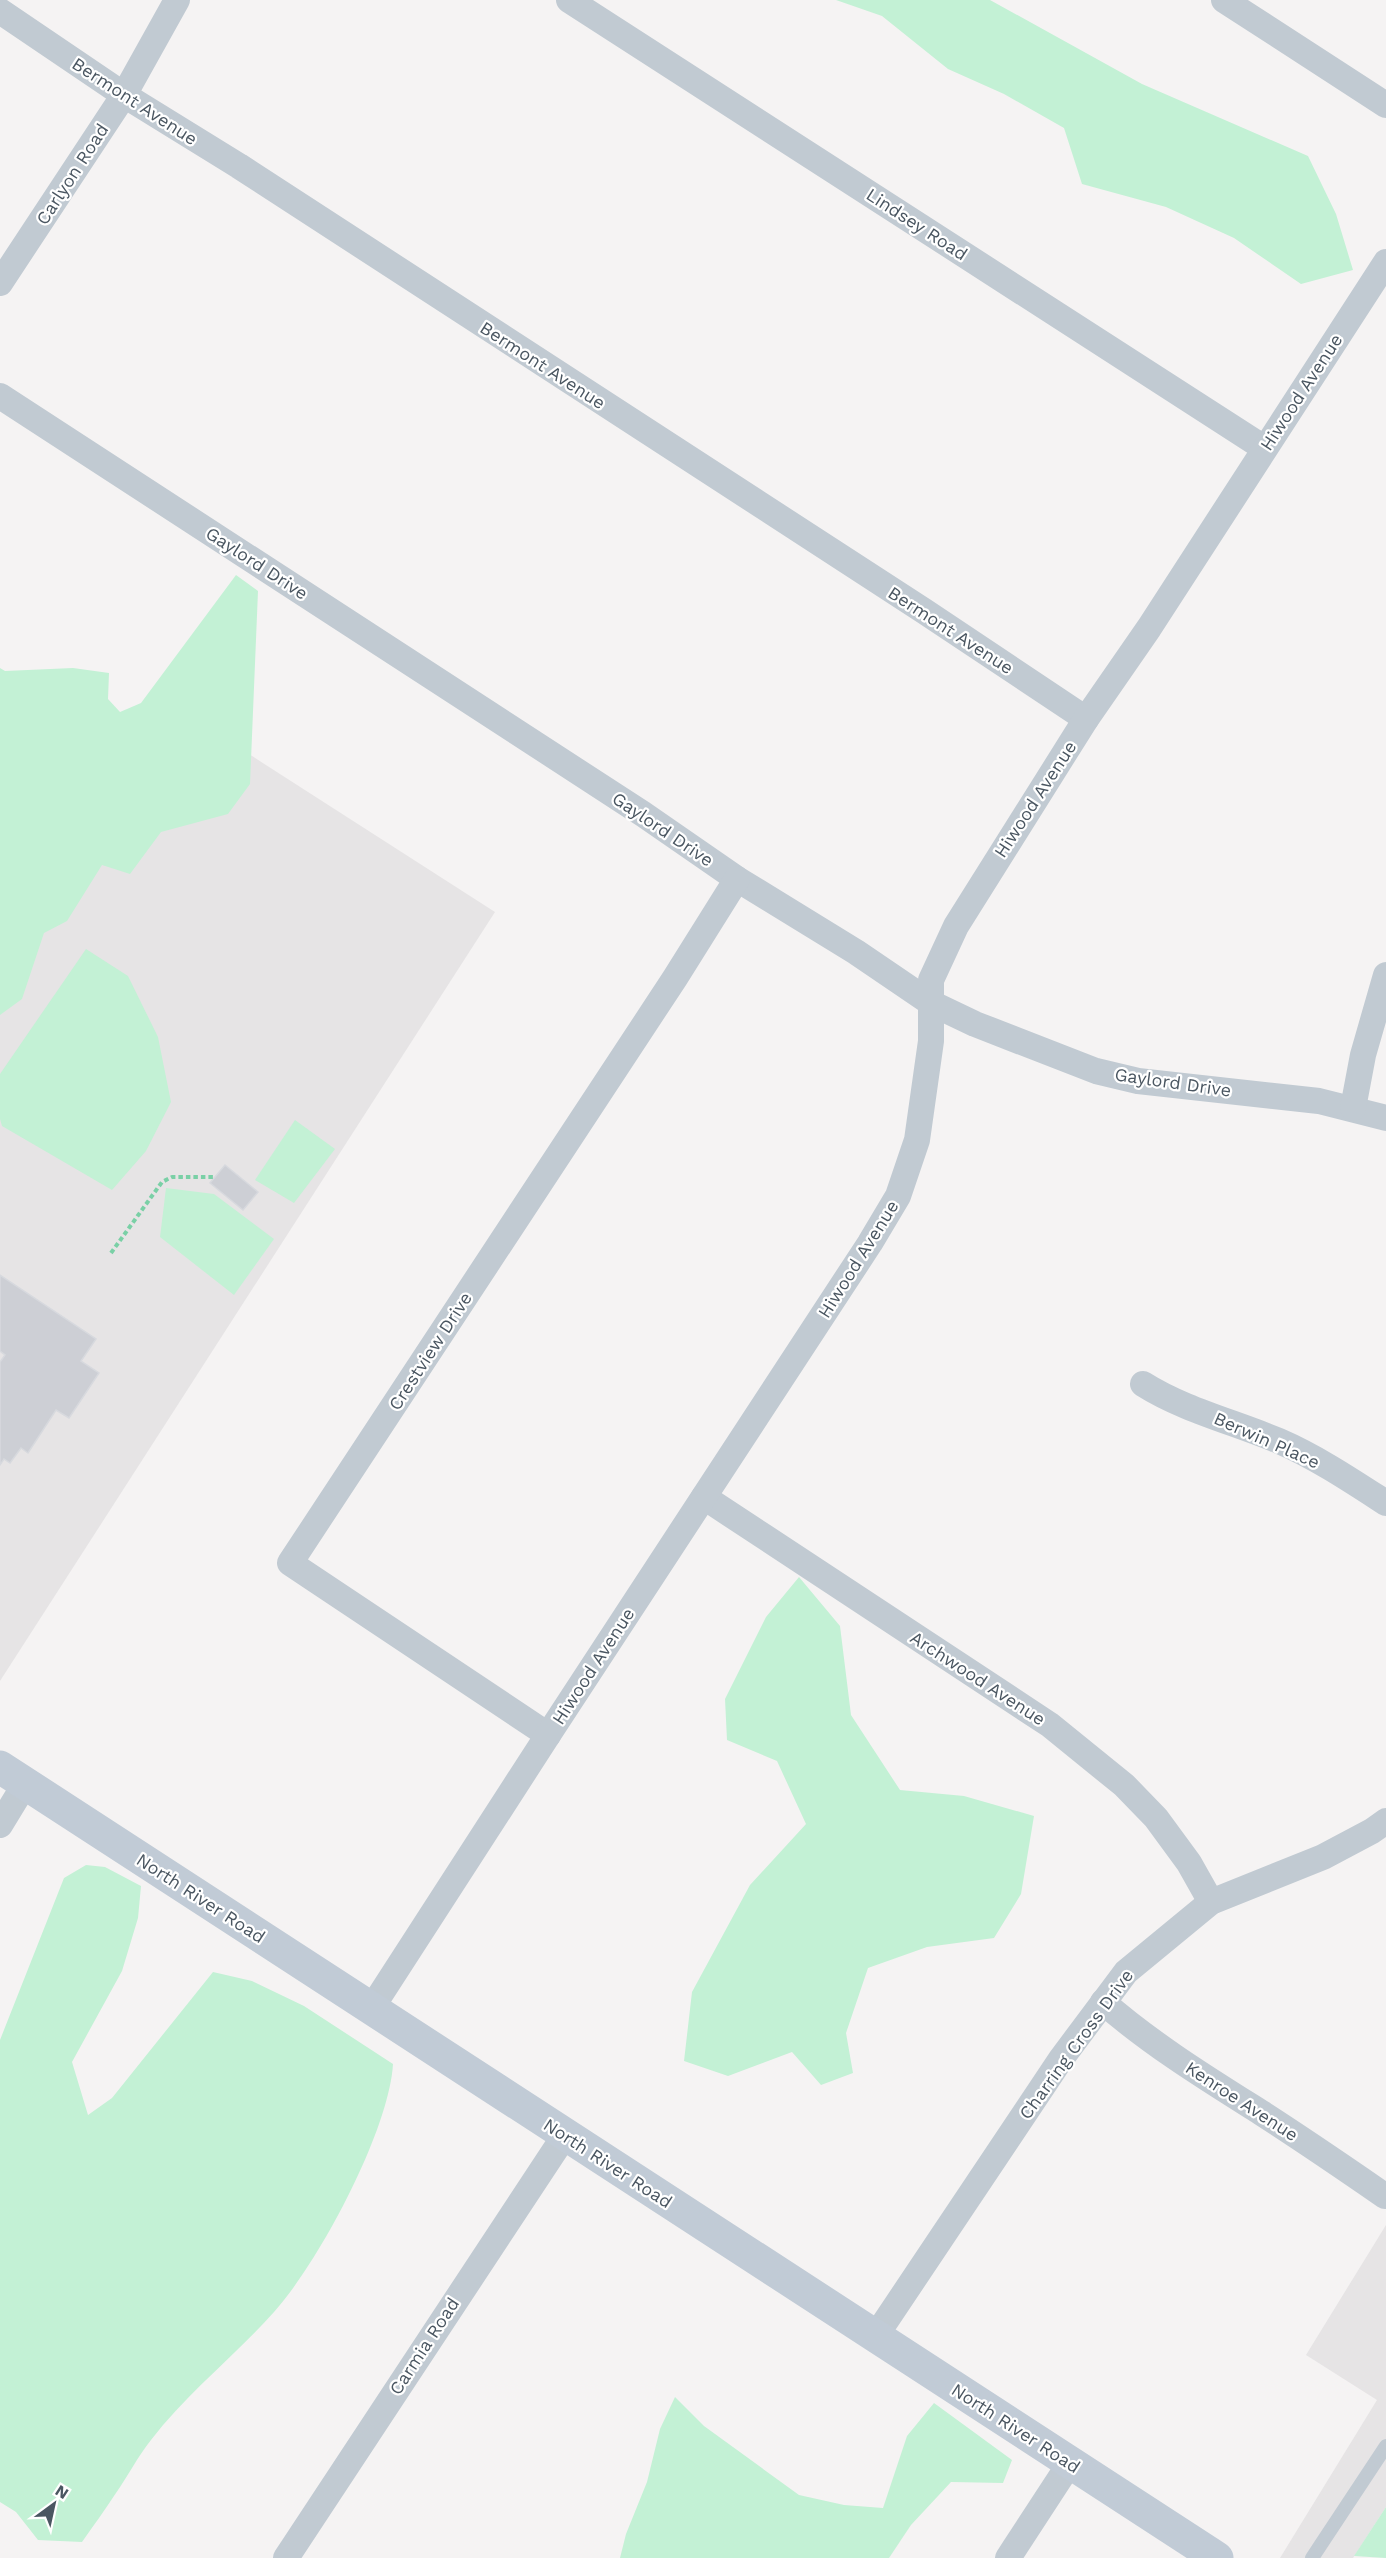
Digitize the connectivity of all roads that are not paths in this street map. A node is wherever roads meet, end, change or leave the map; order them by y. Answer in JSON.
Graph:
{"nodes":[{"id":1,"x":177,"y":0,"type":"edge"},
{"id":2,"x":569,"y":0,"type":"edge"},
{"id":3,"x":1224,"y":0,"type":"edge"},
{"id":4,"x":0,"y":11,"type":"edge"},
{"id":5,"x":124,"y":95,"type":"junction"},
{"id":6,"x":1386,"y":105,"type":"edge"},
{"id":7,"x":1386,"y":262,"type":"edge"},
{"id":8,"x":0,"y":284,"type":"edge"},
{"id":9,"x":0,"y":396,"type":"edge"},
{"id":10,"x":1264,"y":448,"type":"junction"},
{"id":11,"x":1086,"y":720,"type":"junction"},
{"id":12,"x":737,"y":879,"type":"junction"},
{"id":13,"x":1386,"y":975,"type":"edge"},
{"id":14,"x":931,"y":1003,"type":"junction"},
{"id":15,"x":1353,"y":1108,"type":"junction"},
{"id":16,"x":1386,"y":1118,"type":"edge"},
{"id":17,"x":1143,"y":1384,"type":"dead end"},
{"id":18,"x":704,"y":1497,"type":"junction"},
{"id":19,"x":1386,"y":1503,"type":"edge"},
{"id":20,"x":548,"y":1735,"type":"junction"},
{"id":21,"x":13,"y":1776,"type":"edge"},
{"id":22,"x":1386,"y":1821,"type":"edge"},
{"id":23,"x":0,"y":1825,"type":"edge"},
{"id":24,"x":1211,"y":1902,"type":"junction"},
{"id":25,"x":1102,"y":2002,"type":"junction"},
{"id":26,"x":372,"y":2009,"type":"junction"},
{"id":27,"x":565,"y":2135,"type":"junction"},
{"id":28,"x":1385,"y":2196,"type":"edge"},
{"id":29,"x":875,"y":2337,"type":"junction"},
{"id":30,"x":1386,"y":2446,"type":"edge"},
{"id":31,"x":1070,"y":2463,"type":"junction"},
{"id":32,"x":286,"y":2558,"type":"edge"},
{"id":33,"x":1008,"y":2558,"type":"edge"},
{"id":34,"x":1217,"y":2558,"type":"edge"},
{"id":35,"x":1312,"y":2558,"type":"edge"}],
"edges":[{"from":1,"to":5,"type":"street","name":"Carlyon Road"},
{"from":2,"to":10,"type":"street","name":"Lindsey Road"},
{"from":3,"to":6,"type":"street"},
{"from":4,"to":5,"type":"street","name":"Bermont Avenue"},
{"from":5,"to":8,"type":"street","name":"Carlyon Road"},
{"from":5,"to":11,"type":"street","name":"Bermont Avenue"},
{"from":7,"to":10,"type":"street","name":"Hiwood Avenue"},
{"from":9,"to":12,"type":"street","name":"Gaylord Drive"},
{"from":10,"to":11,"type":"street","name":"Hiwood Avenue"},
{"from":11,"to":14,"type":"street","name":"Hiwood Avenue"},
{"from":12,"to":14,"type":"street","name":"Gaylord Drive"},
{"from":12,"to":20,"type":"street","name":"Crestview Drive"},
{"from":13,"to":15,"type":"street"},
{"from":14,"to":15,"type":"street","name":"Gaylord Drive"},
{"from":14,"to":18,"type":"street","name":"Hiwood Avenue"},
{"from":15,"to":16,"type":"street","name":"Gaylord Drive"},
{"from":17,"to":19,"type":"street","name":"Berwin Place"},
{"from":18,"to":20,"type":"street","name":"Hiwood Avenue"},
{"from":18,"to":24,"type":"street","name":"Archwood Avenue"},
{"from":20,"to":26,"type":"street","name":"Hiwood Avenue"},
{"from":21,"to":23,"type":"street"},
{"from":21,"to":26,"type":"street","name":"North River Road"},
{"from":22,"to":24,"type":"street","name":"Charring Cross Drive"},
{"from":24,"to":25,"type":"street","name":"Charring Cross Drive"},
{"from":25,"to":28,"type":"street","name":"Kenroe Avenue"},
{"from":25,"to":29,"type":"street","name":"Charring Cross Drive"},
{"from":26,"to":27,"type":"street","name":"North River Road"},
{"from":27,"to":29,"type":"street","name":"North River Road"},
{"from":27,"to":32,"type":"street","name":"Carmia Road"},
{"from":29,"to":31,"type":"street","name":"North River Road"},
{"from":30,"to":35,"type":"lane"},
{"from":31,"to":33,"type":"street"},
{"from":31,"to":34,"type":"street","name":"North River Road"}]}
